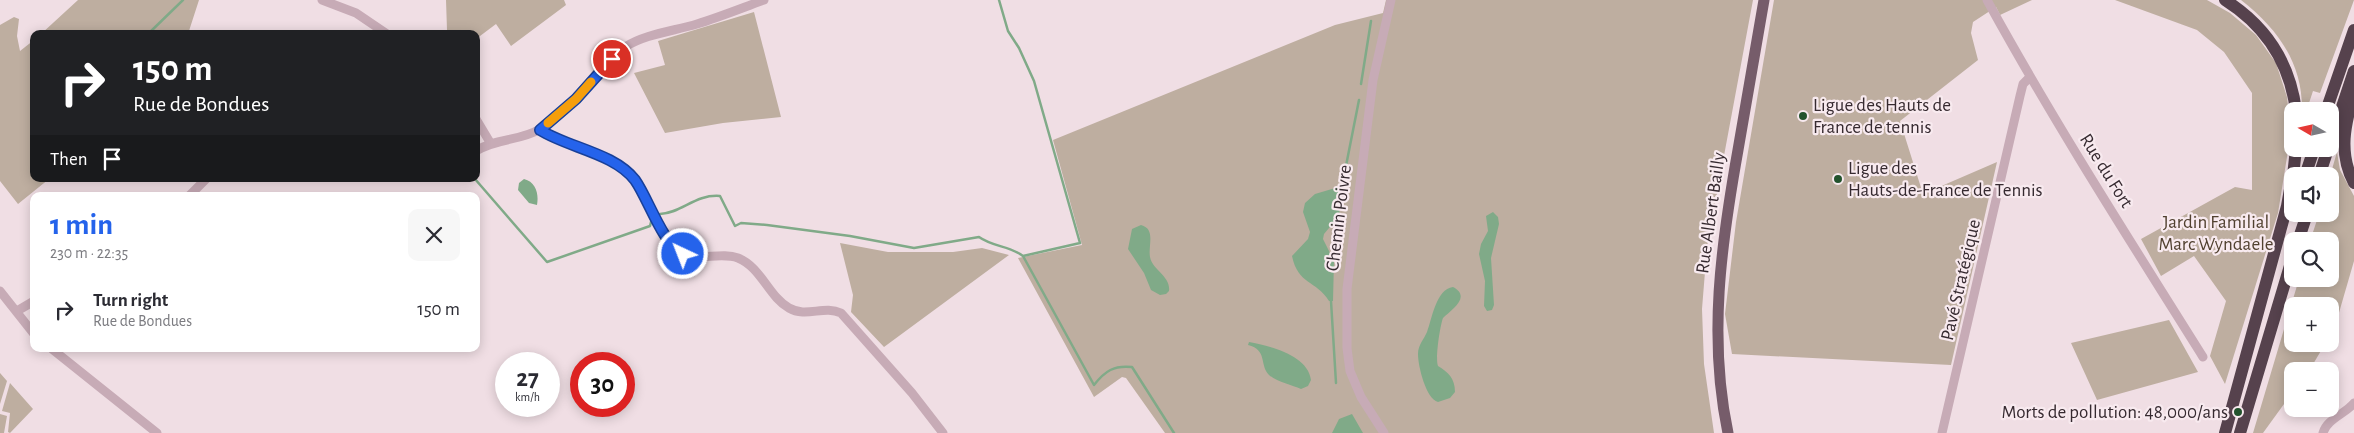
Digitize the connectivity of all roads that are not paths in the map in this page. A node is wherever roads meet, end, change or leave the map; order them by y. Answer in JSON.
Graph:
{"nodes":[{"id":1,"x":322,"y":0,"type":"edge"},
{"id":2,"x":764,"y":0,"type":"edge"},
{"id":3,"x":1391,"y":0,"type":"edge"},
{"id":4,"x":1764,"y":0,"type":"edge"},
{"id":5,"x":1987,"y":0,"type":"edge"},
{"id":6,"x":2225,"y":0,"type":"edge"},
{"id":7,"x":381,"y":30,"type":"edge"},
{"id":8,"x":2354,"y":30,"type":"edge"},
{"id":9,"x":2354,"y":71,"type":"edge"},
{"id":10,"x":2030,"y":78,"type":"junction"},
{"id":11,"x":2354,"y":93,"type":"edge"},
{"id":12,"x":2294,"y":102,"type":"edge"},
{"id":13,"x":2329,"y":102,"type":"edge"},
{"id":14,"x":2339,"y":116,"type":"edge"},
{"id":15,"x":480,"y":126,"type":"edge"},
{"id":16,"x":540,"y":130,"type":"junction"},
{"id":17,"x":491,"y":144,"type":"junction"},
{"id":18,"x":480,"y":149,"type":"edge"},
{"id":19,"x":203,"y":182,"type":"edge"},
{"id":20,"x":2354,"y":183,"type":"edge"},
{"id":21,"x":193,"y":192,"type":"edge"},
{"id":22,"x":2284,"y":218,"type":"edge"},
{"id":23,"x":2291,"y":222,"type":"edge"},
{"id":24,"x":2284,"y":286,"type":"edge"},
{"id":25,"x":0,"y":292,"type":"edge"},
{"id":26,"x":30,"y":303,"type":"edge"},
{"id":27,"x":17,"y":311,"type":"junction"},
{"id":28,"x":30,"y":329,"type":"edge"},
{"id":29,"x":56,"y":352,"type":"edge"},
{"id":30,"x":2203,"y":357,"type":"dead end"},
{"id":31,"x":2354,"y":403,"type":"edge"},
{"id":32,"x":157,"y":433,"type":"edge"},
{"id":33,"x":943,"y":433,"type":"edge"},
{"id":34,"x":1384,"y":433,"type":"edge"},
{"id":35,"x":1728,"y":433,"type":"edge"},
{"id":36,"x":1942,"y":433,"type":"edge"},
{"id":37,"x":2226,"y":433,"type":"edge"},
{"id":38,"x":2240,"y":433,"type":"edge"},
{"id":39,"x":2323,"y":433,"type":"edge"}],
"edges":[{"from":1,"to":7,"type":"street"},
{"from":2,"to":16,"type":"street"},
{"from":3,"to":34,"type":"street","name":"Chemin Poivre"},
{"from":4,"to":35,"type":"main road","name":"Rue Albert Bailly"},
{"from":5,"to":10,"type":"street","name":"Rue du Fort"},
{"from":6,"to":12,"type":"highway"},
{"from":8,"to":13,"type":"highway"},
{"from":9,"to":14,"type":"highway"},
{"from":10,"to":30,"type":"street","name":"Rue du Fort"},
{"from":10,"to":36,"type":"street","name":"Pavé Stratégique"},
{"from":11,"to":20,"type":"highway"},
{"from":15,"to":17,"type":"street"},
{"from":16,"to":17,"type":"street"},
{"from":16,"to":33,"type":"street"},
{"from":17,"to":18,"type":"street"},
{"from":19,"to":21,"type":"street"},
{"from":22,"to":37,"type":"highway"},
{"from":23,"to":37,"type":"highway"},
{"from":24,"to":38,"type":"highway"},
{"from":25,"to":27,"type":"street"},
{"from":26,"to":27,"type":"street"},
{"from":27,"to":28,"type":"street"},
{"from":29,"to":32,"type":"street"},
{"from":31,"to":39,"type":"street"}]}
